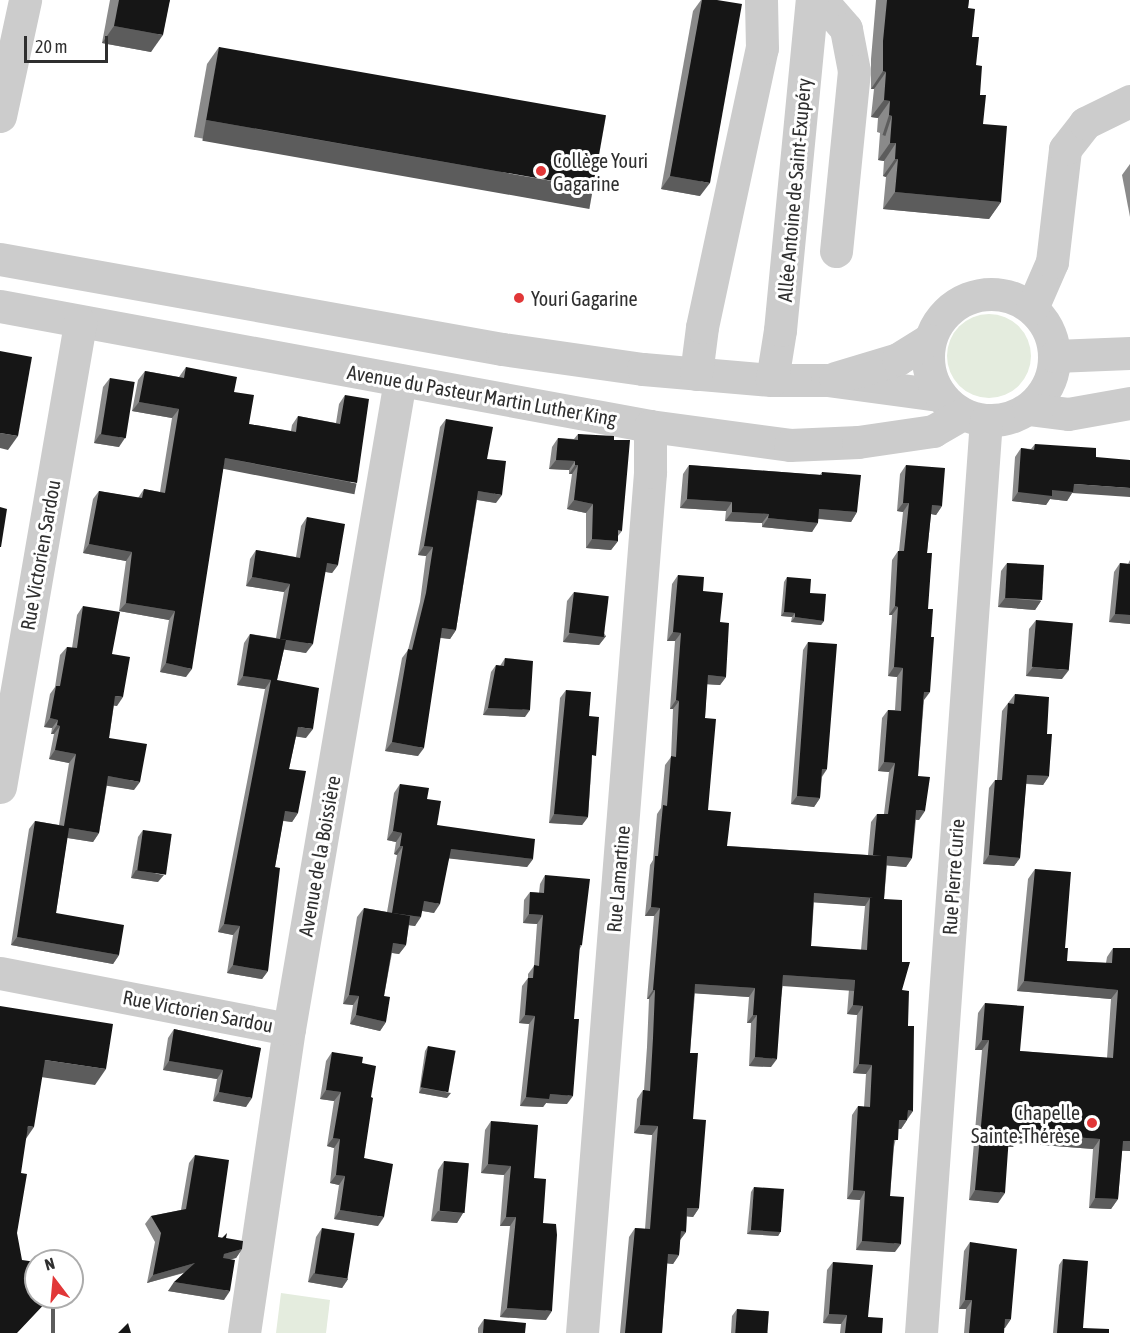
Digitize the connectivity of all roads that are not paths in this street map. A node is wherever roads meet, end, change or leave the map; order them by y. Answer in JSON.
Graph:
{"nodes":[{"id":1,"x":25,"y":0,"type":"edge"},
{"id":2,"x":761,"y":0,"type":"edge"},
{"id":3,"x":812,"y":0,"type":"edge"},
{"id":4,"x":821,"y":0,"type":"edge"},
{"id":5,"x":1130,"y":101,"type":"edge"},
{"id":6,"x":0,"y":116,"type":"edge"},
{"id":7,"x":836,"y":251,"type":"dead end"},
{"id":8,"x":0,"y":260,"type":"edge"},
{"id":9,"x":0,"y":306,"type":"edge"},
{"id":10,"x":1032,"y":308,"type":"junction"},
{"id":11,"x":80,"y":323,"type":"junction"},
{"id":12,"x":929,"y":340,"type":"junction"},
{"id":13,"x":1130,"y":353,"type":"edge"},
{"id":14,"x":1055,"y":356,"type":"junction"},
{"id":15,"x":696,"y":374,"type":"junction"},
{"id":16,"x":400,"y":380,"type":"junction"},
{"id":17,"x":772,"y":380,"type":"junction"},
{"id":18,"x":827,"y":380,"type":"junction"},
{"id":19,"x":1130,"y":403,"type":"edge"},
{"id":20,"x":1028,"y":409,"type":"junction"},
{"id":21,"x":963,"y":410,"type":"junction"},
{"id":22,"x":650,"y":426,"type":"junction"},
{"id":23,"x":0,"y":787,"type":"edge"},
{"id":24,"x":0,"y":973,"type":"edge"},
{"id":25,"x":289,"y":1029,"type":"junction"},
{"id":26,"x":244,"y":1333,"type":"edge"},
{"id":27,"x":582,"y":1333,"type":"edge"},
{"id":28,"x":921,"y":1333,"type":"edge"}],
"edges":[{"from":1,"to":6,"type":"street"},
{"from":2,"to":15,"type":"street"},
{"from":3,"to":17,"type":"street","name":"Allée Antoine de Saint-Exupéry"},
{"from":4,"to":7,"type":"street"},
{"from":5,"to":10,"type":"street"},
{"from":8,"to":15,"type":"street","name":"Avenue du Pasteur Martin Luther King"},
{"from":9,"to":11,"type":"street","name":"Avenue du Pasteur Martin Luther King"},
{"from":10,"to":12,"type":"street","name":"Avenue du Pasteur Martin Luther King"},
{"from":10,"to":14,"type":"street"},
{"from":11,"to":16,"type":"street","name":"Avenue du Pasteur Martin Luther King"},
{"from":11,"to":23,"type":"street","name":"Rue Victorien Sardou"},
{"from":12,"to":18,"type":"street","name":"Avenue du Pasteur Martin Luther King"},
{"from":12,"to":21,"type":"street"},
{"from":13,"to":14,"type":"street"},
{"from":14,"to":20,"type":"street"},
{"from":15,"to":17,"type":"street","name":"Avenue du Pasteur Martin Luther King"},
{"from":16,"to":22,"type":"street","name":"Avenue du Pasteur Martin Luther King"},
{"from":16,"to":25,"type":"street","name":"Avenue de la Boissière"},
{"from":17,"to":18,"type":"street","name":"Avenue du Pasteur Martin Luther King"},
{"from":18,"to":21,"type":"street","name":"Avenue du Pasteur Martin Luther King"},
{"from":19,"to":20,"type":"street","name":"Avenue du Pasteur Martin Luther King"},
{"from":20,"to":21,"type":"street","name":"Avenue du Pasteur Martin Luther King"},
{"from":21,"to":22,"type":"street","name":"Avenue du Pasteur Martin Luther King"},
{"from":21,"to":28,"type":"street","name":"Rue Pierre Curie"},
{"from":22,"to":27,"type":"street","name":"Rue Lamartine"},
{"from":24,"to":25,"type":"street","name":"Rue Victorien Sardou"},
{"from":25,"to":26,"type":"street","name":"Avenue de la Boissière"}]}
